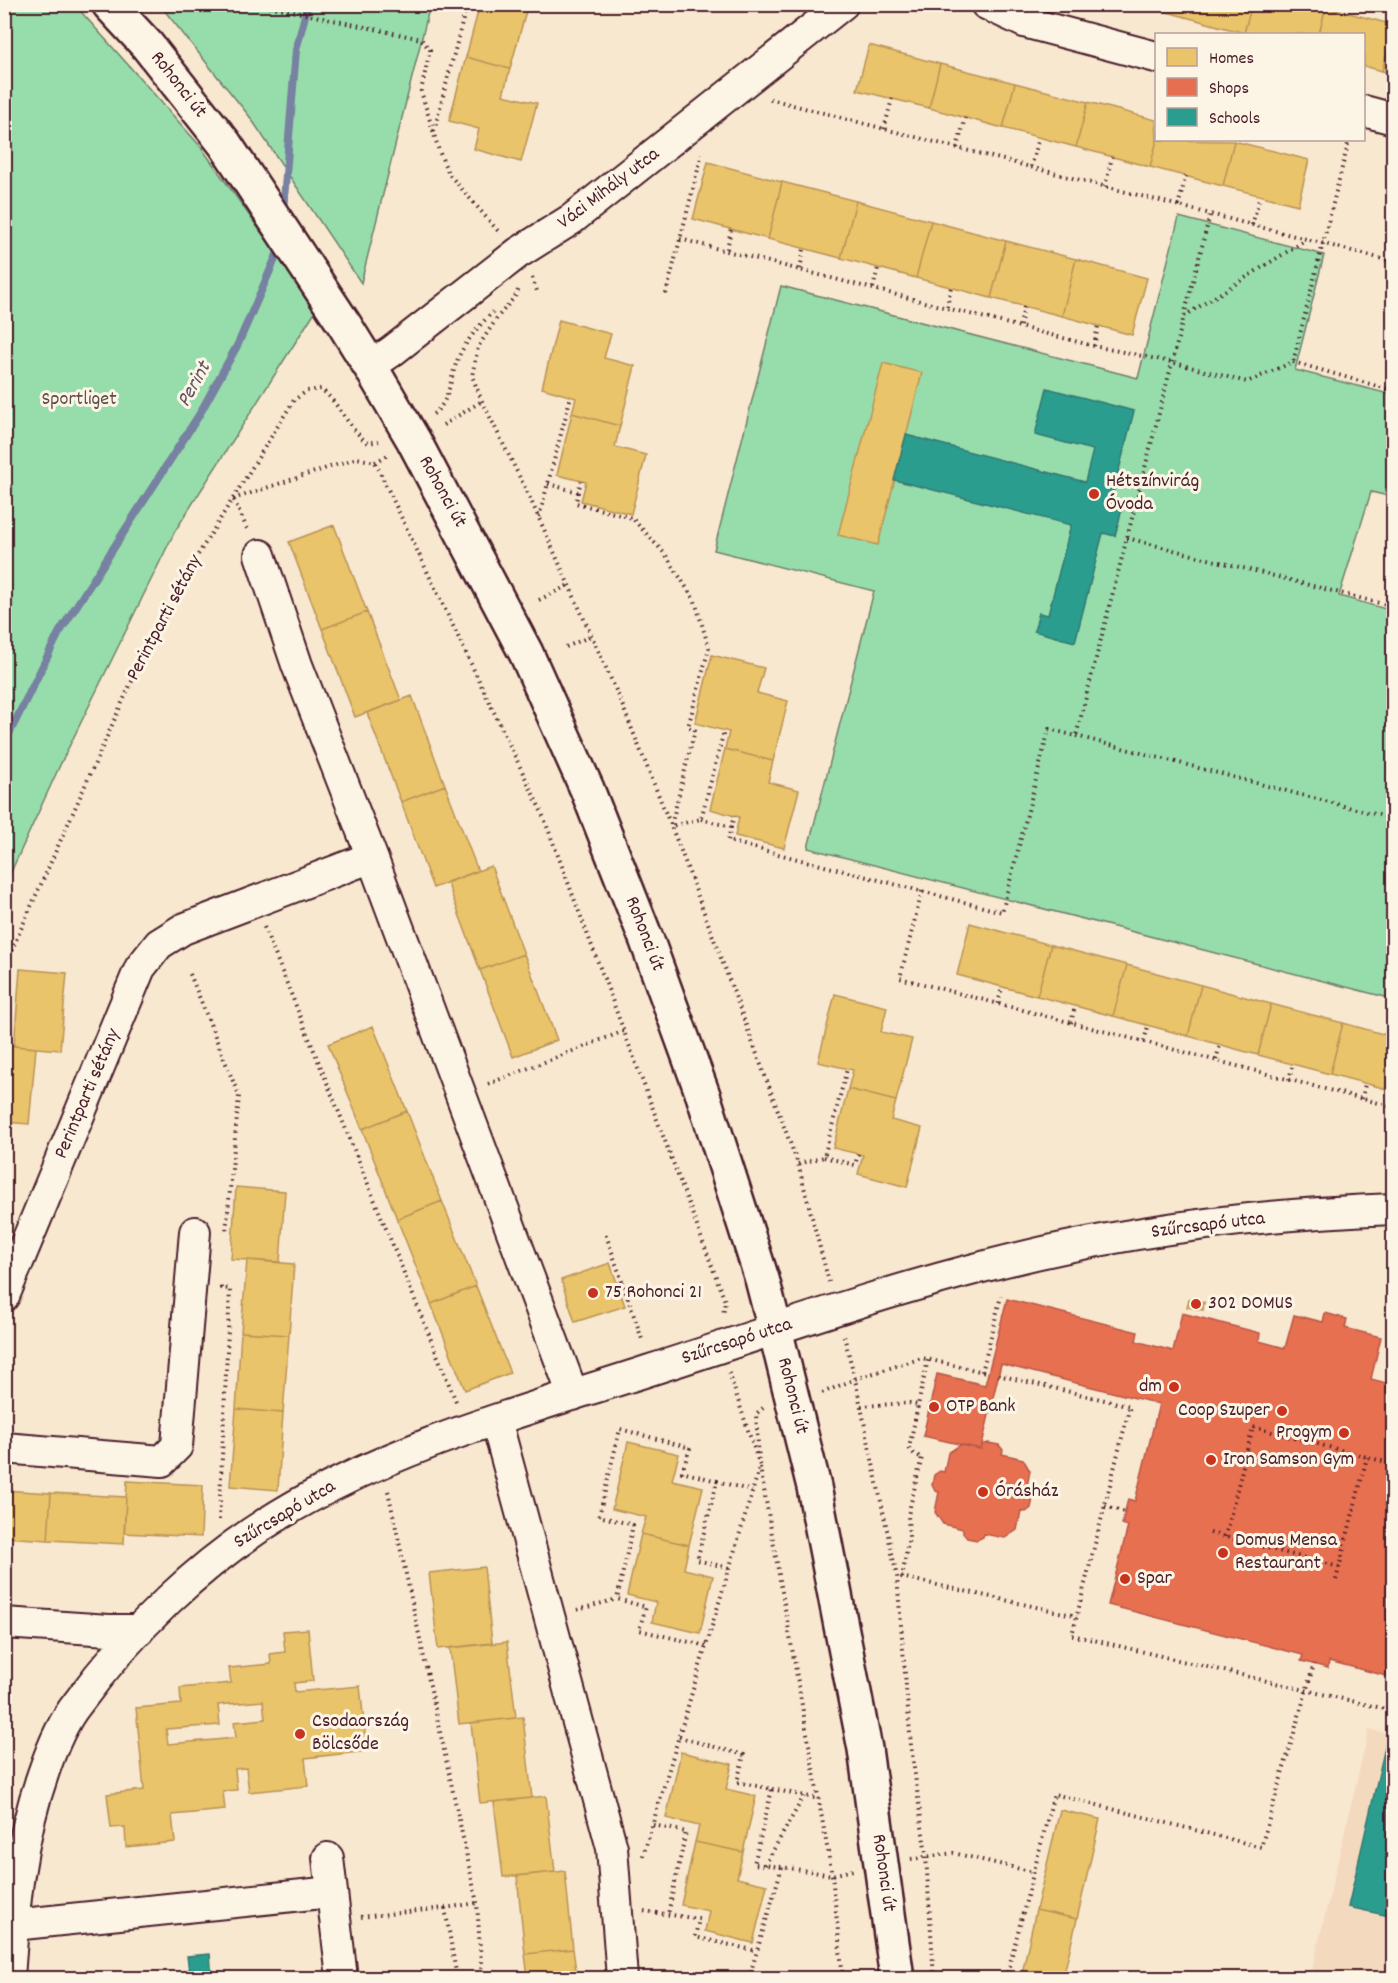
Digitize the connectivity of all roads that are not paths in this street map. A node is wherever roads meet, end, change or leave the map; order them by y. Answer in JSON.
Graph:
{"nodes":[{"id":1,"x":109,"y":4,"type":"edge"},
{"id":2,"x":843,"y":4,"type":"edge"},
{"id":3,"x":986,"y":4,"type":"edge"},
{"id":4,"x":1155,"y":57,"type":"edge"},
{"id":5,"x":1365,"y":111,"type":"edge"},
{"id":6,"x":1394,"y":119,"type":"edge"},
{"id":7,"x":370,"y":366,"type":"junction"},
{"id":8,"x":260,"y":555,"type":"road end"},
{"id":9,"x":372,"y":857,"type":"junction"},
{"id":10,"x":1394,"y":1209,"type":"edge"},
{"id":11,"x":195,"y":1232,"type":"dead end"},
{"id":12,"x":4,"y":1296,"type":"edge"},
{"id":13,"x":776,"y":1329,"type":"junction"},
{"id":14,"x":573,"y":1395,"type":"junction"},
{"id":15,"x":496,"y":1420,"type":"junction"},
{"id":16,"x":4,"y":1448,"type":"edge"},
{"id":17,"x":4,"y":1623,"type":"edge"},
{"id":18,"x":139,"y":1630,"type":"junction"},
{"id":19,"x":328,"y":1858,"type":"dead end"},
{"id":20,"x":333,"y":1906,"type":"junction"},
{"id":21,"x":13,"y":1926,"type":"junction"},
{"id":22,"x":9,"y":1978,"type":"edge"},
{"id":23,"x":342,"y":1978,"type":"edge"},
{"id":24,"x":622,"y":1978,"type":"edge"},
{"id":25,"x":897,"y":1978,"type":"edge"}],
"edges":[{"from":1,"to":7,"type":"main road","name":"Rohonci út"},
{"from":2,"to":7,"type":"street","name":"Váci Mihály utca"},
{"from":3,"to":4,"type":"street"},
{"from":5,"to":6,"type":"street"},
{"from":7,"to":13,"type":"main road","name":"Rohonci út"},
{"from":8,"to":9,"type":"street"},
{"from":9,"to":12,"type":"street","name":"Perintparti sétány"},
{"from":9,"to":14,"type":"street"},
{"from":10,"to":13,"type":"street","name":"Szűrcsapó utca"},
{"from":11,"to":16,"type":"street"},
{"from":13,"to":14,"type":"street","name":"Szűrcsapó utca"},
{"from":13,"to":25,"type":"main road","name":"Rohonci út"},
{"from":14,"to":15,"type":"street","name":"Szűrcsapó utca"},
{"from":15,"to":18,"type":"street","name":"Szűrcsapó utca"},
{"from":15,"to":24,"type":"street"},
{"from":17,"to":18,"type":"street"},
{"from":18,"to":21,"type":"street","name":"Szűrcsapó utca"},
{"from":19,"to":20,"type":"street"},
{"from":20,"to":21,"type":"street"},
{"from":20,"to":23,"type":"street"},
{"from":21,"to":22,"type":"street","name":"Szűrcsapó utca"}]}
